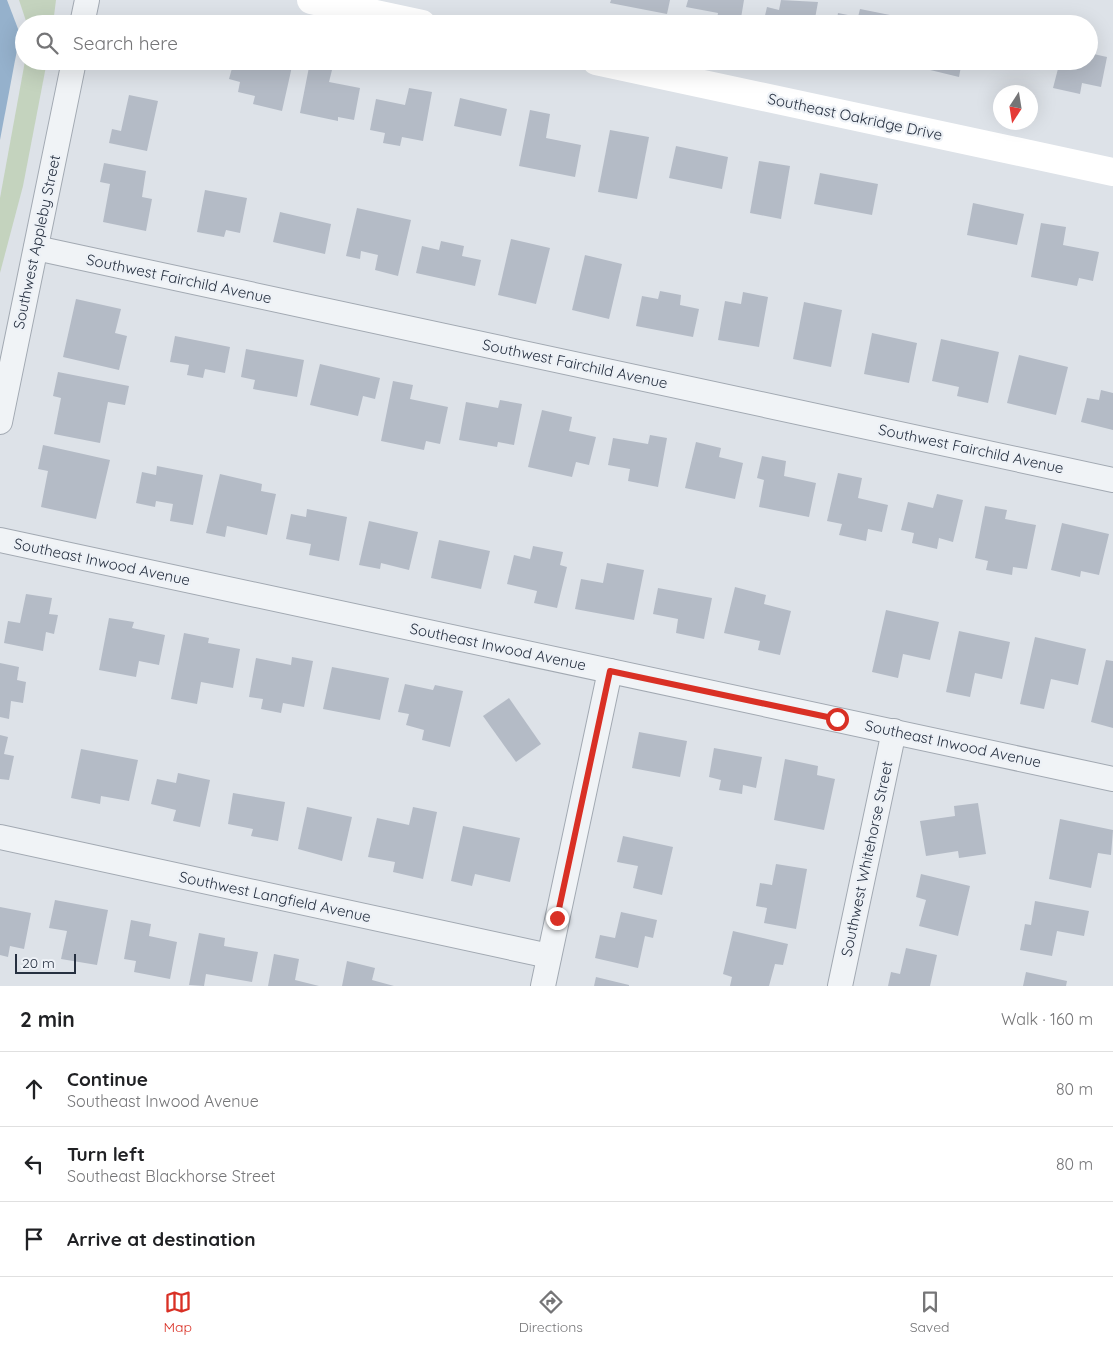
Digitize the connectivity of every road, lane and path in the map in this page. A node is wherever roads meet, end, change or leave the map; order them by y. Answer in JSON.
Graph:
{"nodes":[{"id":1,"x":87,"y":0,"type":"edge"},
{"id":2,"x":311,"y":0,"type":"edge"},
{"id":3,"x":84,"y":15,"type":"edge"},
{"id":4,"x":380,"y":15,"type":"edge"},
{"id":5,"x":72,"y":70,"type":"edge"},
{"id":6,"x":638,"y":70,"type":"edge"},
{"id":7,"x":1113,"y":172,"type":"edge"},
{"id":8,"x":36,"y":248,"type":"junction"},
{"id":9,"x":0,"y":422,"type":"edge"},
{"id":10,"x":1113,"y":480,"type":"edge"},
{"id":11,"x":0,"y":540,"type":"edge"},
{"id":12,"x":610,"y":671,"type":"junction"},
{"id":13,"x":894,"y":731,"type":"junction"},
{"id":14,"x":1113,"y":779,"type":"edge"},
{"id":15,"x":0,"y":837,"type":"edge"},
{"id":16,"x":549,"y":956,"type":"junction"},
{"id":17,"x":543,"y":986,"type":"edge"},
{"id":18,"x":840,"y":986,"type":"edge"}],
"edges":[{"from":1,"to":3,"type":"street"},
{"from":2,"to":4,"type":"street"},
{"from":5,"to":8,"type":"street","name":"Southwest Appleby Street"},
{"from":6,"to":7,"type":"street","name":"Southeast Oakridge Drive"},
{"from":8,"to":9,"type":"street","name":"Southwest Appleby Street"},
{"from":8,"to":10,"type":"street","name":"Southwest Fairchild Avenue"},
{"from":11,"to":12,"type":"street","name":"Southeast Inwood Avenue"},
{"from":12,"to":13,"type":"street","name":"Southeast Inwood Avenue"},
{"from":12,"to":16,"type":"street"},
{"from":13,"to":14,"type":"street","name":"Southeast Inwood Avenue"},
{"from":13,"to":18,"type":"street","name":"Southwest Whitehorse Street"},
{"from":15,"to":16,"type":"street","name":"Southwest Langfield Avenue"},
{"from":16,"to":17,"type":"street"}]}
